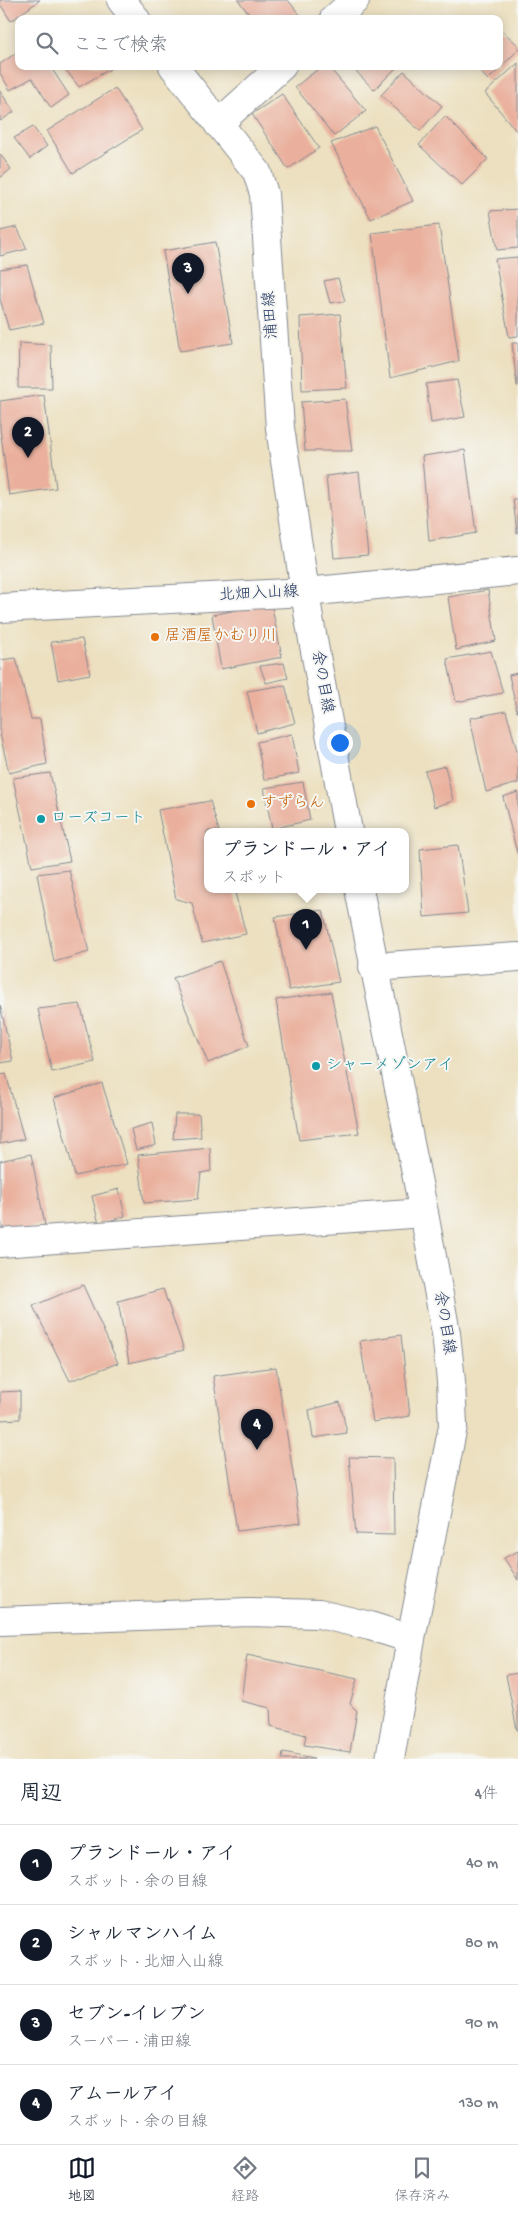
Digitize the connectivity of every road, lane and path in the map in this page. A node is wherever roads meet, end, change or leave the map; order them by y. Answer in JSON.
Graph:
{"nodes":[{"id":1,"x":121,"y":0,"type":"edge"},
{"id":2,"x":355,"y":0,"type":"edge"},
{"id":3,"x":133,"y":15,"type":"edge"},
{"id":4,"x":338,"y":15,"type":"edge"},
{"id":5,"x":176,"y":70,"type":"edge"},
{"id":6,"x":278,"y":70,"type":"edge"},
{"id":7,"x":218,"y":124,"type":"junction"},
{"id":8,"x":518,"y":571,"type":"edge"},
{"id":9,"x":306,"y":592,"type":"junction"},
{"id":10,"x":0,"y":608,"type":"edge"},
{"id":11,"x":347,"y":828,"type":"edge"},
{"id":12,"x":360,"y":893,"type":"edge"},
{"id":13,"x":518,"y":957,"type":"edge"},
{"id":14,"x":373,"y":967,"type":"junction"},
{"id":15,"x":424,"y":1213,"type":"junction"},
{"id":16,"x":0,"y":1243,"type":"edge"},
{"id":17,"x":0,"y":1621,"type":"edge"},
{"id":18,"x":411,"y":1639,"type":"junction"},
{"id":19,"x":390,"y":1759,"type":"edge"}],
"edges":[{"from":1,"to":3,"type":"street"},
{"from":2,"to":4,"type":"street"},
{"from":5,"to":7,"type":"street","name":"浦田線"},
{"from":6,"to":7,"type":"street"},
{"from":7,"to":9,"type":"street","name":"浦田線"},
{"from":8,"to":9,"type":"street","name":"北畑入山線"},
{"from":9,"to":10,"type":"street","name":"北畑入山線"},
{"from":9,"to":11,"type":"street","name":"余の目線"},
{"from":12,"to":14,"type":"street","name":"余の目線"},
{"from":13,"to":14,"type":"street"},
{"from":14,"to":15,"type":"street","name":"余の目線"},
{"from":15,"to":16,"type":"street"},
{"from":15,"to":18,"type":"street","name":"余の目線"},
{"from":17,"to":18,"type":"street"},
{"from":18,"to":19,"type":"street","name":"余の目線"}]}
